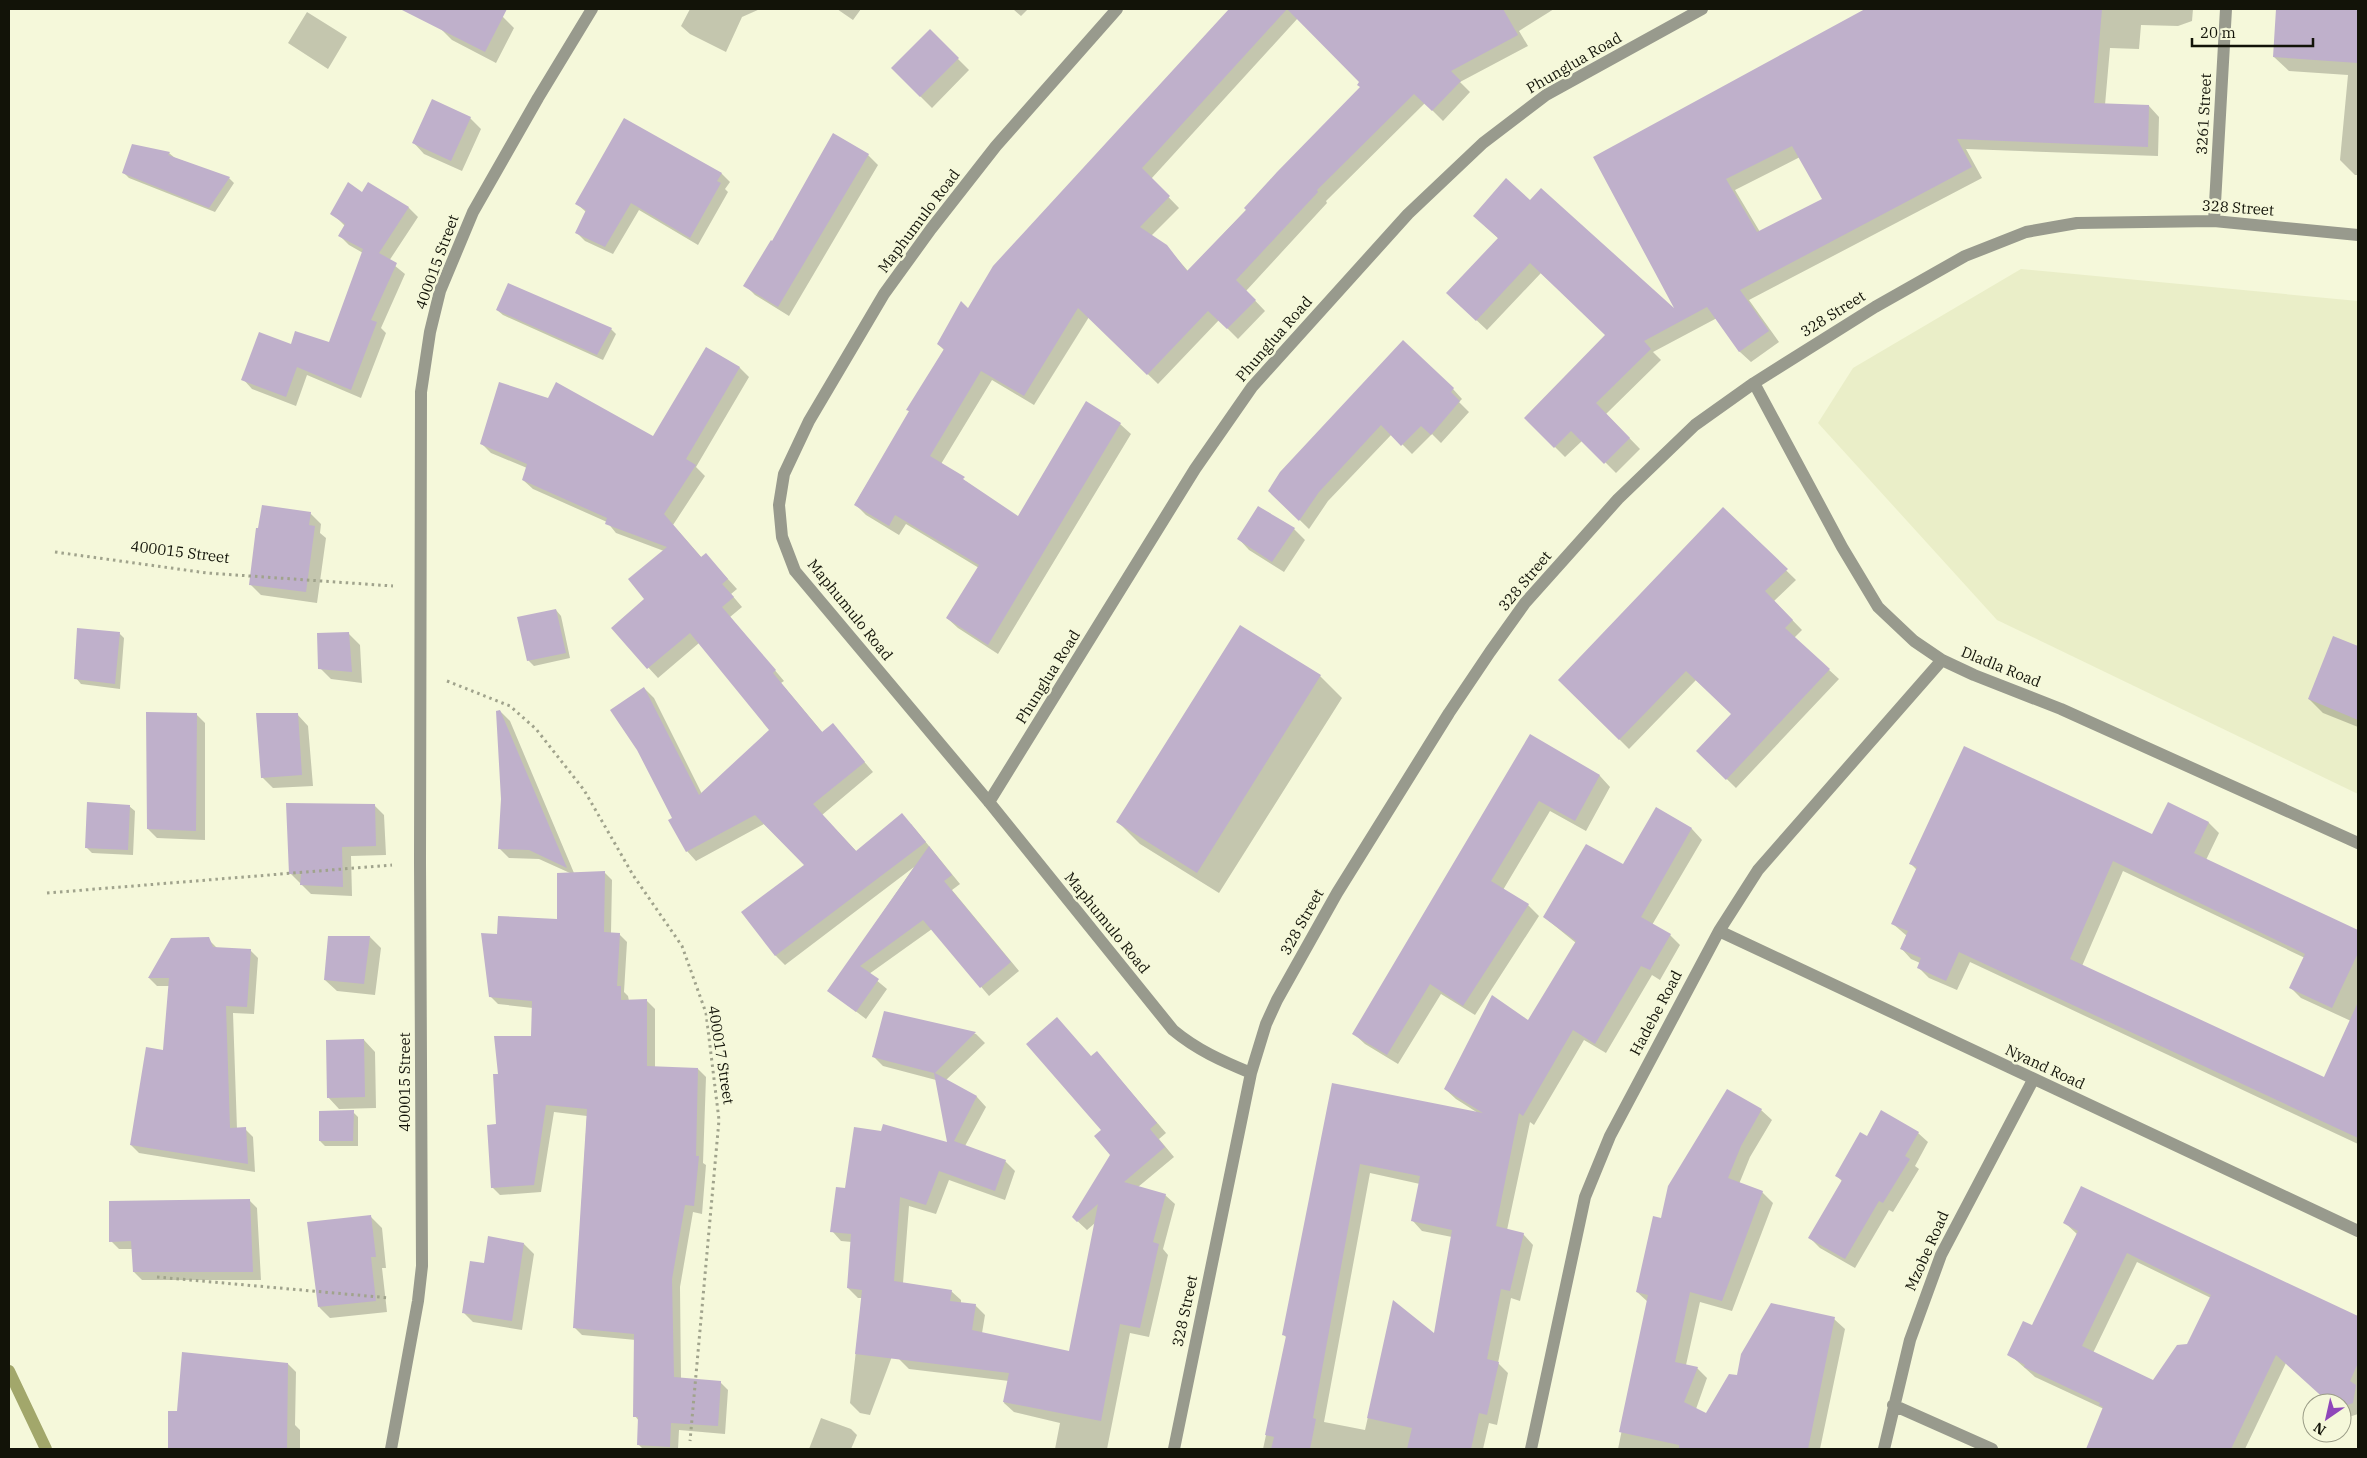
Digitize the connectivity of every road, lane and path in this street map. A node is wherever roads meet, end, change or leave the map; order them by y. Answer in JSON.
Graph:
{"nodes":[{"id":1,"x":592,"y":9,"type":"edge"},
{"id":2,"x":1117,"y":9,"type":"edge"},
{"id":3,"x":1702,"y":9,"type":"edge"},
{"id":4,"x":2226,"y":9,"type":"edge"},
{"id":5,"x":2214,"y":221,"type":"junction"},
{"id":6,"x":2358,"y":235,"type":"edge"},
{"id":7,"x":1754,"y":382,"type":"junction"},
{"id":8,"x":56,"y":552,"type":"dead end"},
{"id":9,"x":421,"y":588,"type":"junction"},
{"id":10,"x":1942,"y":660,"type":"junction"},
{"id":11,"x":421,"y":671,"type":"junction"},
{"id":12,"x":989,"y":802,"type":"junction"},
{"id":13,"x":2358,"y":843,"type":"edge"},
{"id":14,"x":420,"y":862,"type":"junction"},
{"id":15,"x":47,"y":894,"type":"dead end"},
{"id":16,"x":1719,"y":931,"type":"junction"},
{"id":17,"x":1251,"y":1073,"type":"junction"},
{"id":18,"x":2033,"y":1080,"type":"junction"},
{"id":19,"x":2358,"y":1231,"type":"edge"},
{"id":20,"x":157,"y":1277,"type":"dead end"},
{"id":21,"x":418,"y":1301,"type":"junction"},
{"id":22,"x":1893,"y":1405,"type":"junction"},
{"id":23,"x":690,"y":1441,"type":"dead end"},
{"id":24,"x":391,"y":1449,"type":"edge"},
{"id":25,"x":1174,"y":1449,"type":"edge"},
{"id":26,"x":1531,"y":1449,"type":"edge"},
{"id":27,"x":1884,"y":1449,"type":"edge"},
{"id":28,"x":1992,"y":1449,"type":"edge"}],
"edges":[{"from":1,"to":9,"type":"street","name":"400015 Street"},
{"from":2,"to":12,"type":"street","name":"Maphumulo Road"},
{"from":3,"to":12,"type":"street","name":"Phunglua Road"},
{"from":4,"to":5,"type":"street","name":"3261 Street"},
{"from":5,"to":6,"type":"street","name":"328 Street"},
{"from":5,"to":7,"type":"street","name":"328 Street"},
{"from":7,"to":10,"type":"street","name":"Dladla Road"},
{"from":7,"to":17,"type":"street","name":"328 Street"},
{"from":8,"to":9,"type":"path","name":"400015 Street"},
{"from":9,"to":11,"type":"street","name":"400015 Street"},
{"from":10,"to":13,"type":"street","name":"Dladla Road"},
{"from":10,"to":16,"type":"street","name":"Hadebe Road"},
{"from":11,"to":14,"type":"street","name":"400015 Street"},
{"from":11,"to":23,"type":"path","name":"400017 Street"},
{"from":12,"to":17,"type":"street","name":"Maphumulo Road"},
{"from":14,"to":15,"type":"path"},
{"from":14,"to":21,"type":"street","name":"400015 Street"},
{"from":16,"to":18,"type":"street","name":"Nyand Road"},
{"from":16,"to":26,"type":"street","name":"Hadebe Road"},
{"from":17,"to":25,"type":"street","name":"328 Street"},
{"from":18,"to":19,"type":"street","name":"Nyand Road"},
{"from":18,"to":22,"type":"street","name":"Mzobe Road"},
{"from":20,"to":21,"type":"path"},
{"from":21,"to":24,"type":"street","name":"400015 Street"},
{"from":22,"to":27,"type":"street","name":"Mzobe Road"},
{"from":22,"to":28,"type":"street"}]}
